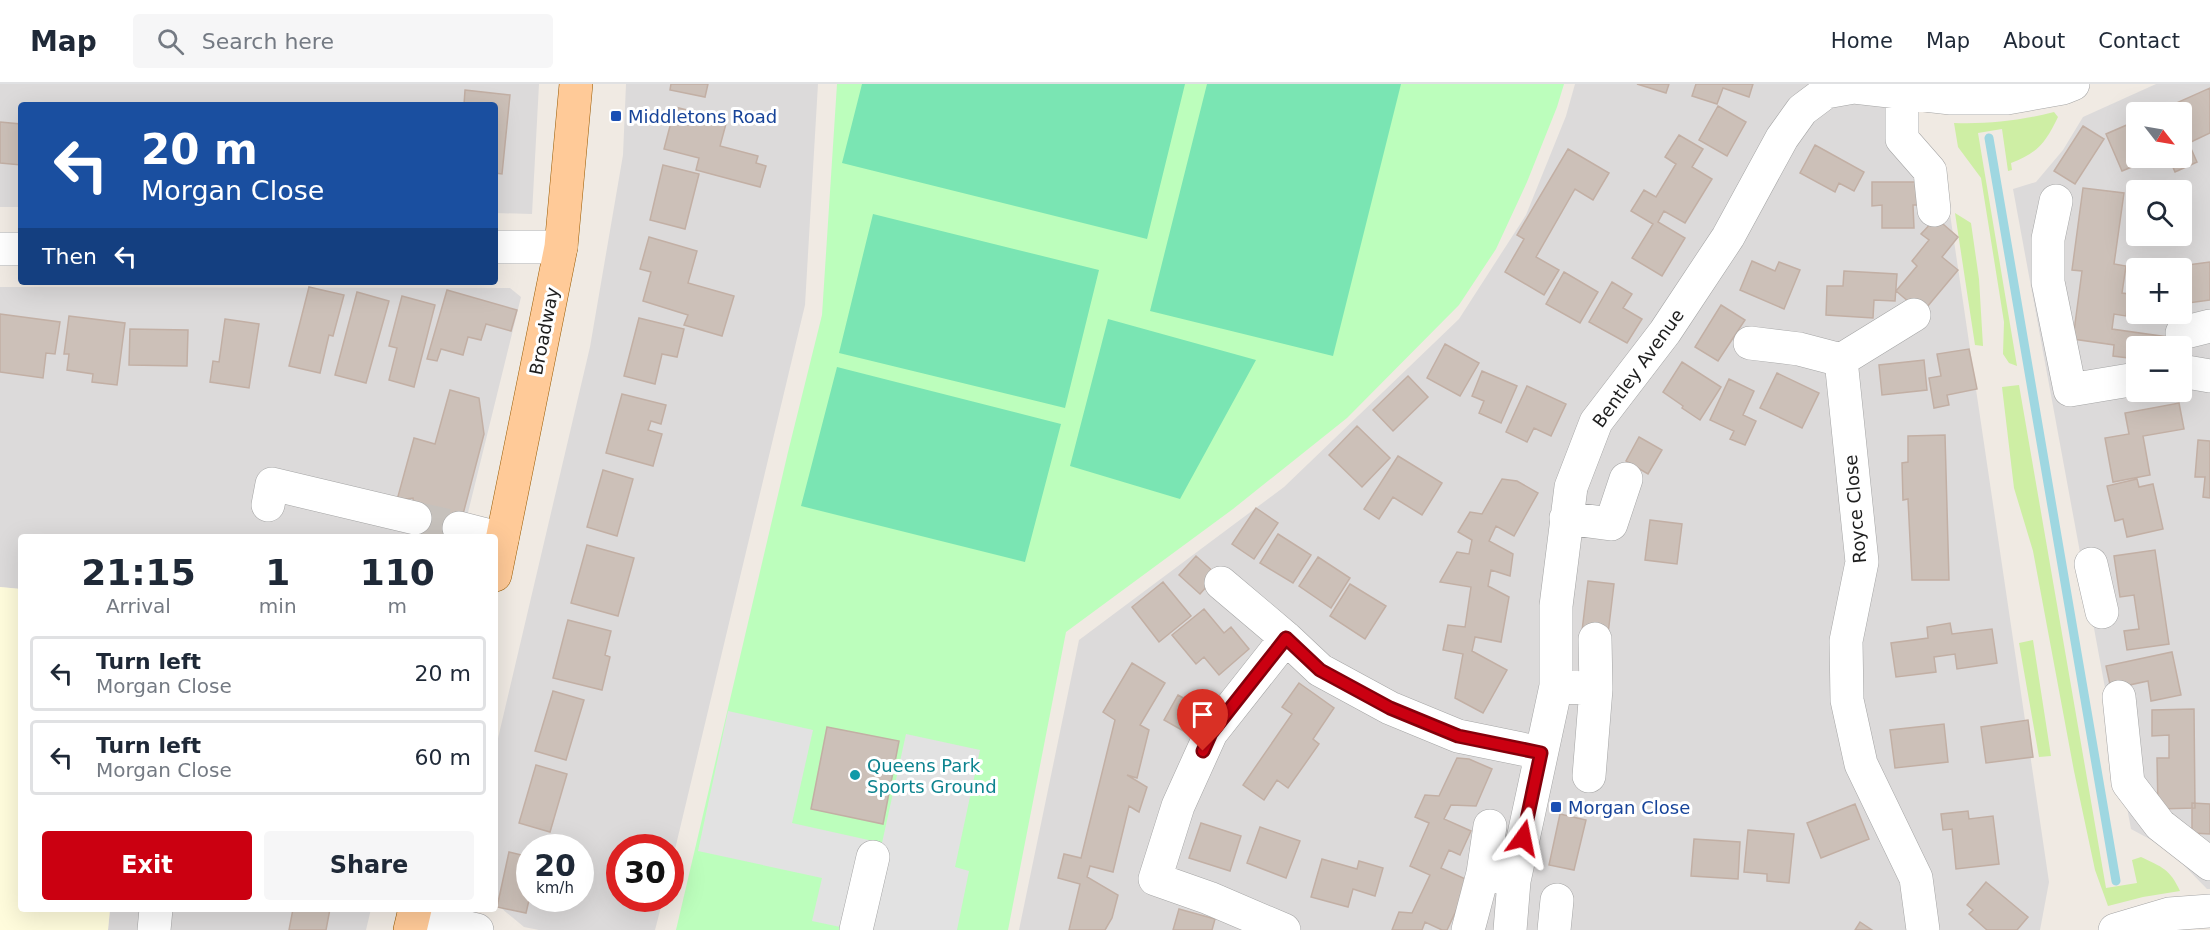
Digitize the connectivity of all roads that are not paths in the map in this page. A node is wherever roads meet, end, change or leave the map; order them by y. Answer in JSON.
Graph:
{"nodes":[{"id":1,"x":576,"y":84,"type":"edge"},
{"id":2,"x":2073,"y":84,"type":"edge"},
{"id":3,"x":1825,"y":88,"type":"edge"},
{"id":4,"x":1902,"y":92,"type":"junction"},
{"id":5,"x":2056,"y":201,"type":"dead end"},
{"id":6,"x":1934,"y":210,"type":"dead end"},
{"id":7,"x":498,"y":247,"type":"edge"},
{"id":8,"x":561,"y":247,"type":"junction"},
{"id":9,"x":0,"y":249,"type":"edge"},
{"id":10,"x":18,"y":249,"type":"edge"},
{"id":11,"x":1914,"y":315,"type":"dead end"},
{"id":12,"x":1750,"y":343,"type":"dead end"},
{"id":13,"x":1853,"y":353,"type":"junction"},
{"id":14,"x":2192,"y":373,"type":"edge"},
{"id":15,"x":2210,"y":376,"type":"edge"},
{"id":16,"x":2126,"y":381,"type":"edge"},
{"id":17,"x":1626,"y":479,"type":"dead end"},
{"id":18,"x":268,"y":505,"type":"dead end"},
{"id":19,"x":415,"y":518,"type":"tunnel mouth"},
{"id":20,"x":1566,"y":518,"type":"junction"},
{"id":21,"x":459,"y":528,"type":"tunnel mouth"},
{"id":22,"x":482,"y":534,"type":"edge"},
{"id":23,"x":498,"y":538,"type":"edge"},
{"id":24,"x":502,"y":539,"type":"junction"},
{"id":25,"x":498,"y":560,"type":"edge"},
{"id":26,"x":2091,"y":564,"type":"dead end"},
{"id":27,"x":1221,"y":583,"type":"dead end"},
{"id":28,"x":2102,"y":612,"type":"dead end"},
{"id":29,"x":1286,"y":638,"type":"junction"},
{"id":30,"x":1595,"y":639,"type":"dead end"},
{"id":31,"x":1556,"y":686,"type":"junction"},
{"id":32,"x":1596,"y":689,"type":"junction"},
{"id":33,"x":2119,"y":697,"type":"dead end"},
{"id":34,"x":1541,"y":753,"type":"junction"},
{"id":35,"x":1589,"y":776,"type":"dead end"},
{"id":36,"x":1490,"y":826,"type":"dead end"},
{"id":37,"x":873,"y":857,"type":"dead end"},
{"id":38,"x":2210,"y":864,"type":"edge"},
{"id":39,"x":1483,"y":873,"type":"junction"},
{"id":40,"x":1514,"y":881,"type":"junction"},
{"id":41,"x":156,"y":912,"type":"edge"},
{"id":42,"x":2210,"y":912,"type":"edge"},
{"id":43,"x":413,"y":918,"type":"edge"},
{"id":44,"x":154,"y":930,"type":"edge"},
{"id":45,"x":477,"y":930,"type":"edge"},
{"id":46,"x":856,"y":930,"type":"edge"},
{"id":47,"x":1284,"y":930,"type":"edge"},
{"id":48,"x":1468,"y":930,"type":"edge"},
{"id":49,"x":1510,"y":930,"type":"edge"},
{"id":50,"x":1923,"y":930,"type":"edge"},
{"id":51,"x":2115,"y":930,"type":"edge"}],
"edges":[{"from":1,"to":8,"type":"main road","name":"Broadway"},
{"from":2,"to":4,"type":"street","name":"Bentley Avenue"},
{"from":3,"to":4,"type":"street","name":"Bentley Avenue"},
{"from":3,"to":20,"type":"street","name":"Bentley Avenue"},
{"from":4,"to":6,"type":"street"},
{"from":5,"to":16,"type":"street"},
{"from":7,"to":8,"type":"street"},
{"from":8,"to":24,"type":"main road","name":"Broadway"},
{"from":9,"to":10,"type":"street"},
{"from":11,"to":13,"type":"street"},
{"from":12,"to":13,"type":"street"},
{"from":13,"to":50,"type":"street","name":"Royce Close"},
{"from":14,"to":15,"type":"street"},
{"from":17,"to":20,"type":"street"},
{"from":18,"to":19,"type":"street"},
{"from":20,"to":31,"type":"street","name":"Bentley Avenue"},
{"from":21,"to":22,"type":"street"},
{"from":23,"to":24,"type":"street"},
{"from":24,"to":25,"type":"main road","name":"Broadway"},
{"from":26,"to":28,"type":"street"},
{"from":27,"to":29,"type":"street"},
{"from":29,"to":34,"type":"street"},
{"from":29,"to":47,"type":"street"},
{"from":30,"to":32,"type":"street"},
{"from":31,"to":32,"type":"street"},
{"from":31,"to":34,"type":"street","name":"Bentley Avenue"},
{"from":32,"to":35,"type":"street"},
{"from":33,"to":38,"type":"street"},
{"from":34,"to":40,"type":"street","name":"Bentley Avenue"},
{"from":36,"to":39,"type":"street"},
{"from":37,"to":46,"type":"street"},
{"from":39,"to":40,"type":"street"},
{"from":39,"to":48,"type":"street"},
{"from":40,"to":49,"type":"street","name":"Bentley Avenue"},
{"from":41,"to":44,"type":"street"},
{"from":42,"to":51,"type":"street"},
{"from":43,"to":45,"type":"street"}]}
